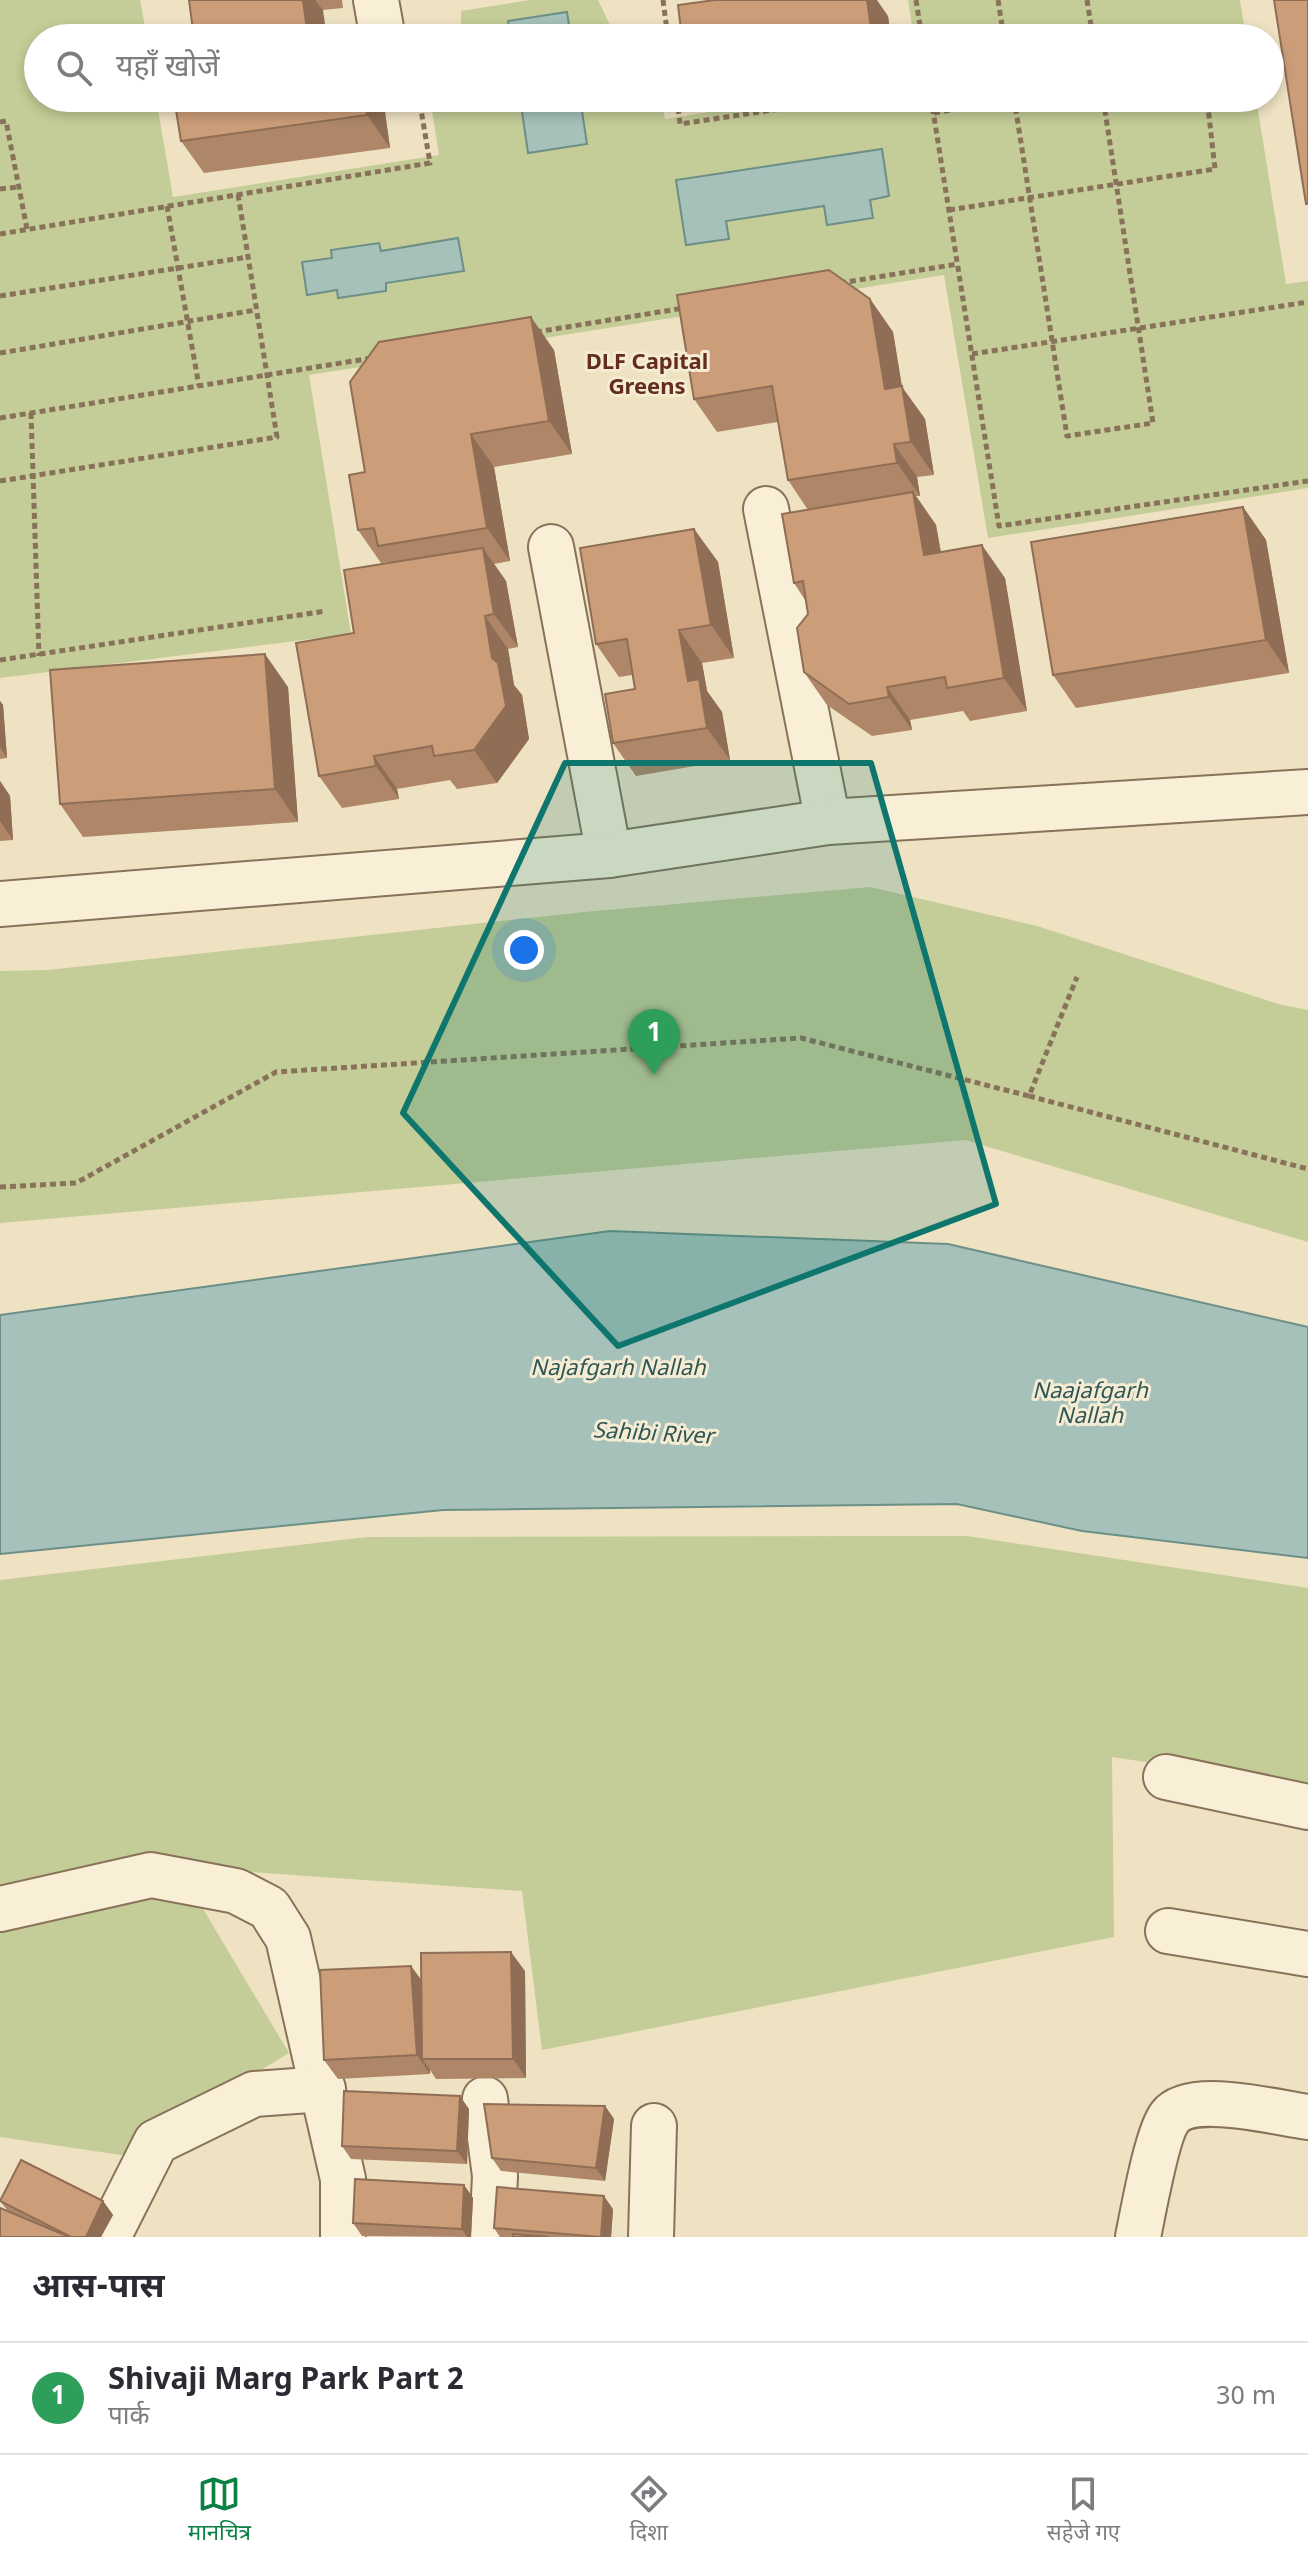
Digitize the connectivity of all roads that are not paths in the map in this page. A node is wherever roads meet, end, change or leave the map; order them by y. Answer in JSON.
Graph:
{"nodes":[{"id":1,"x":766,"y":509,"type":"dead end"},
{"id":2,"x":551,"y":547,"type":"dead end"},
{"id":3,"x":1308,"y":792,"type":"edge"},
{"id":4,"x":828,"y":822,"type":"junction"},
{"id":5,"x":609,"y":855,"type":"junction"},
{"id":6,"x":0,"y":904,"type":"edge"},
{"id":7,"x":1166,"y":1777,"type":"dead end"},
{"id":8,"x":1308,"y":1807,"type":"edge"},
{"id":9,"x":0,"y":1909,"type":"edge"},
{"id":10,"x":1168,"y":1931,"type":"dead end"},
{"id":11,"x":1308,"y":1954,"type":"edge"},
{"id":12,"x":323,"y":2089,"type":"junction"},
{"id":13,"x":485,"y":2099,"type":"dead end"},
{"id":14,"x":1308,"y":2117,"type":"edge"},
{"id":15,"x":654,"y":2126,"type":"dead end"},
{"id":16,"x":108,"y":2237,"type":"edge"},
{"id":17,"x":343,"y":2237,"type":"edge"},
{"id":18,"x":492,"y":2237,"type":"edge"},
{"id":19,"x":651,"y":2237,"type":"edge"},
{"id":20,"x":1138,"y":2237,"type":"edge"}],
"edges":[{"from":1,"to":4,"type":"street"},
{"from":2,"to":5,"type":"street"},
{"from":3,"to":4,"type":"street"},
{"from":4,"to":5,"type":"street"},
{"from":5,"to":6,"type":"street"},
{"from":7,"to":8,"type":"street"},
{"from":9,"to":12,"type":"street"},
{"from":10,"to":11,"type":"street"},
{"from":12,"to":16,"type":"street"},
{"from":12,"to":17,"type":"street"},
{"from":13,"to":18,"type":"street"},
{"from":14,"to":20,"type":"street"},
{"from":15,"to":19,"type":"street"}]}
